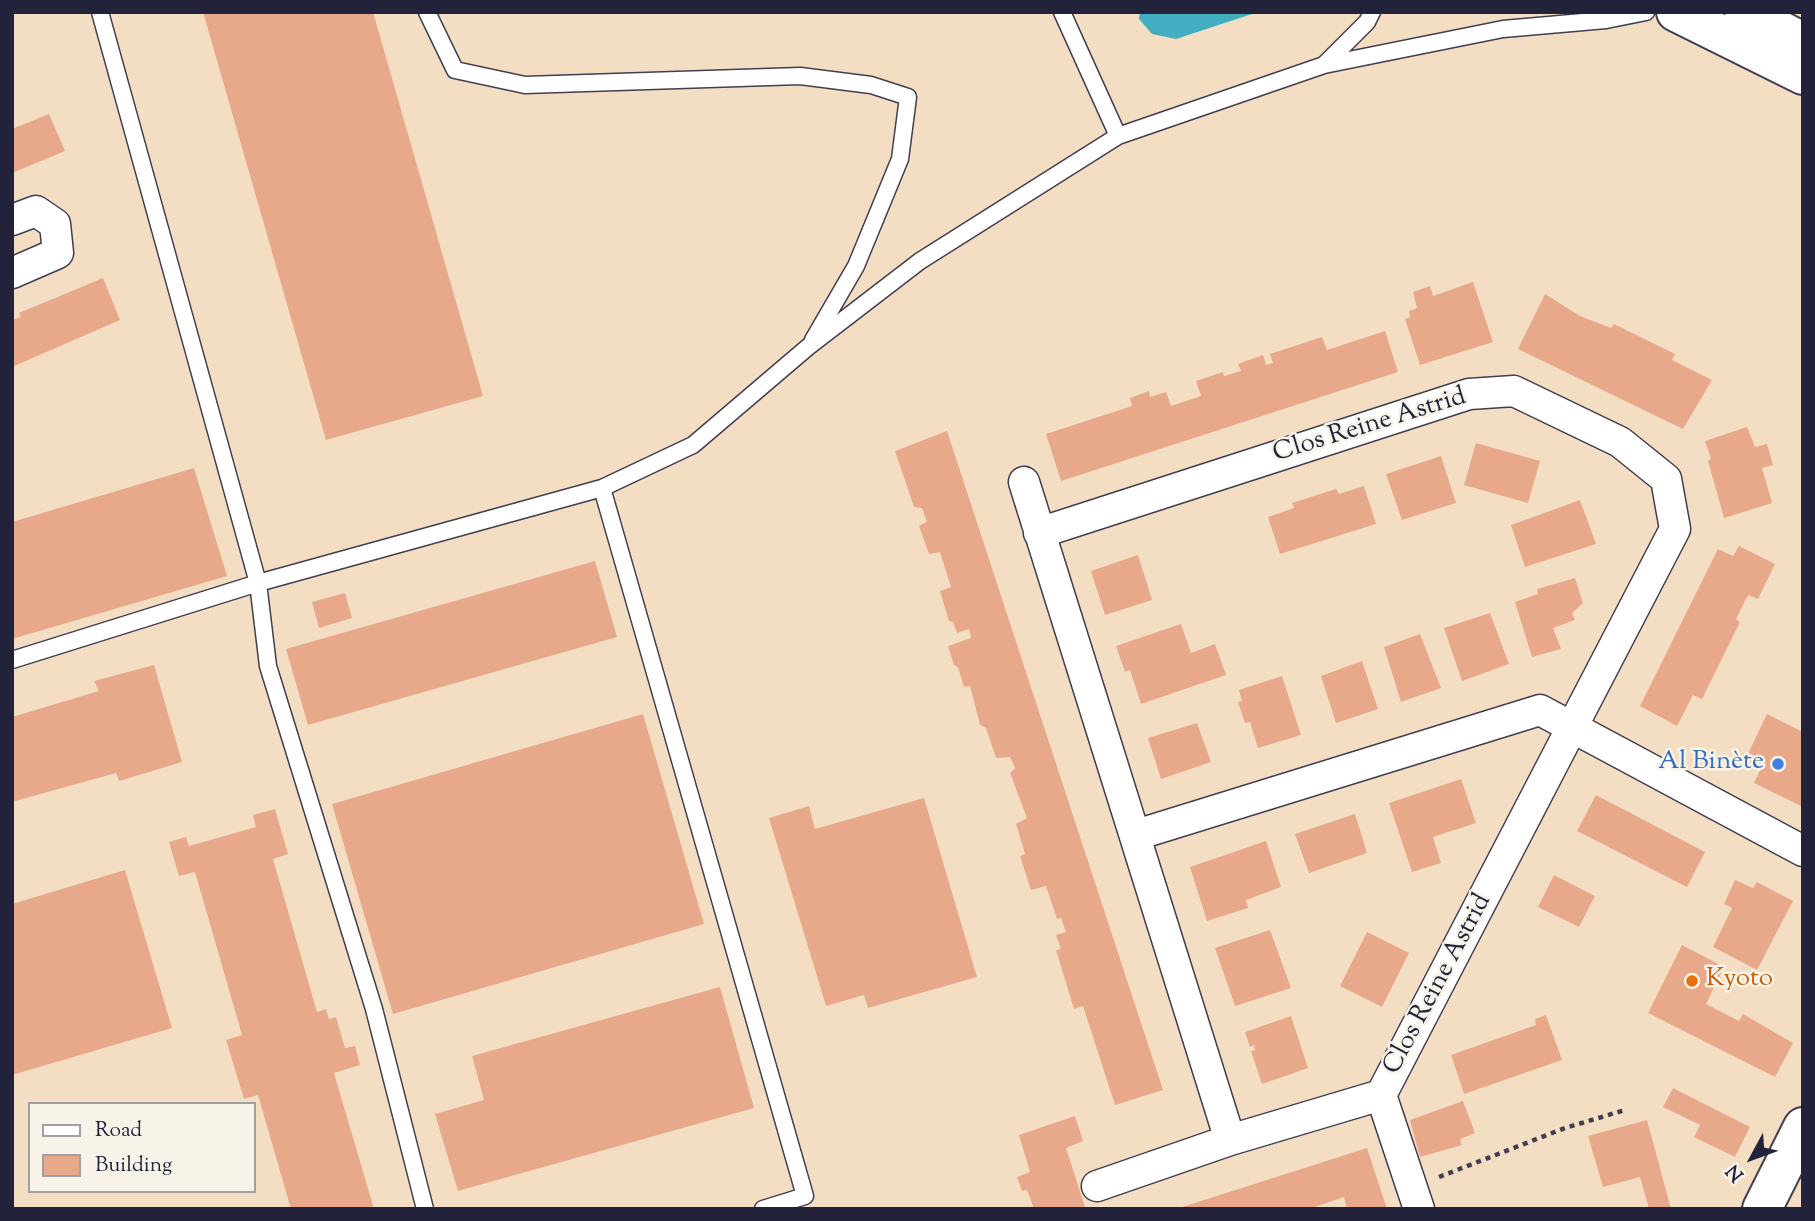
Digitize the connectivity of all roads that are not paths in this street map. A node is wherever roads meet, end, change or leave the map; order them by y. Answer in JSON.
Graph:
{"nodes":[{"id":1,"x":100,"y":12,"type":"edge"},
{"id":2,"x":426,"y":12,"type":"edge"},
{"id":3,"x":1062,"y":12,"type":"edge"},
{"id":4,"x":1371,"y":12,"type":"edge"},
{"id":5,"x":1646,"y":12,"type":"edge"},
{"id":6,"x":1676,"y":12,"type":"edge"},
{"id":7,"x":1744,"y":12,"type":"edge"},
{"id":8,"x":1803,"y":42,"type":"edge"},
{"id":9,"x":1324,"y":65,"type":"junction"},
{"id":10,"x":1803,"y":75,"type":"edge"},
{"id":11,"x":1118,"y":136,"type":"junction"},
{"id":12,"x":12,"y":220,"type":"edge"},
{"id":13,"x":12,"y":273,"type":"edge"},
{"id":14,"x":808,"y":347,"type":"junction"},
{"id":15,"x":1024,"y":482,"type":"dead end"},
{"id":16,"x":602,"y":488,"type":"junction"},
{"id":17,"x":1039,"y":533,"type":"junction"},
{"id":18,"x":258,"y":583,"type":"junction"},
{"id":19,"x":12,"y":660,"type":"edge"},
{"id":20,"x":1575,"y":727,"type":"junction"},
{"id":21,"x":1136,"y":835,"type":"junction"},
{"id":22,"x":1803,"y":851,"type":"edge"},
{"id":23,"x":1381,"y":1095,"type":"junction"},
{"id":24,"x":1803,"y":1127,"type":"edge"},
{"id":25,"x":1230,"y":1140,"type":"junction"},
{"id":26,"x":1097,"y":1186,"type":"dead end"},
{"id":27,"x":1416,"y":1198,"type":"edge"},
{"id":28,"x":425,"y":1209,"type":"edge"},
{"id":29,"x":763,"y":1209,"type":"edge"},
{"id":30,"x":1762,"y":1209,"type":"edge"}],
"edges":[{"from":1,"to":18,"type":"lane"},
{"from":2,"to":14,"type":"lane"},
{"from":3,"to":11,"type":"lane"},
{"from":4,"to":9,"type":"lane"},
{"from":5,"to":9,"type":"lane"},
{"from":6,"to":10,"type":"main road"},
{"from":7,"to":8,"type":"main road"},
{"from":9,"to":11,"type":"lane"},
{"from":11,"to":14,"type":"lane"},
{"from":12,"to":13,"type":"street"},
{"from":14,"to":16,"type":"lane"},
{"from":15,"to":17,"type":"street"},
{"from":16,"to":18,"type":"lane"},
{"from":16,"to":29,"type":"lane"},
{"from":17,"to":20,"type":"street","name":"Clos Reine Astrid"},
{"from":17,"to":21,"type":"street"},
{"from":18,"to":19,"type":"lane"},
{"from":18,"to":28,"type":"lane"},
{"from":20,"to":21,"type":"street"},
{"from":20,"to":22,"type":"street"},
{"from":20,"to":23,"type":"street","name":"Clos Reine Astrid"},
{"from":21,"to":25,"type":"street"},
{"from":23,"to":25,"type":"street","name":"Clos Reine Astrid"},
{"from":23,"to":27,"type":"street","name":"Clos Reine Astrid"},
{"from":24,"to":30,"type":"main road"},
{"from":25,"to":26,"type":"street","name":"Clos Reine Astrid"}]}
